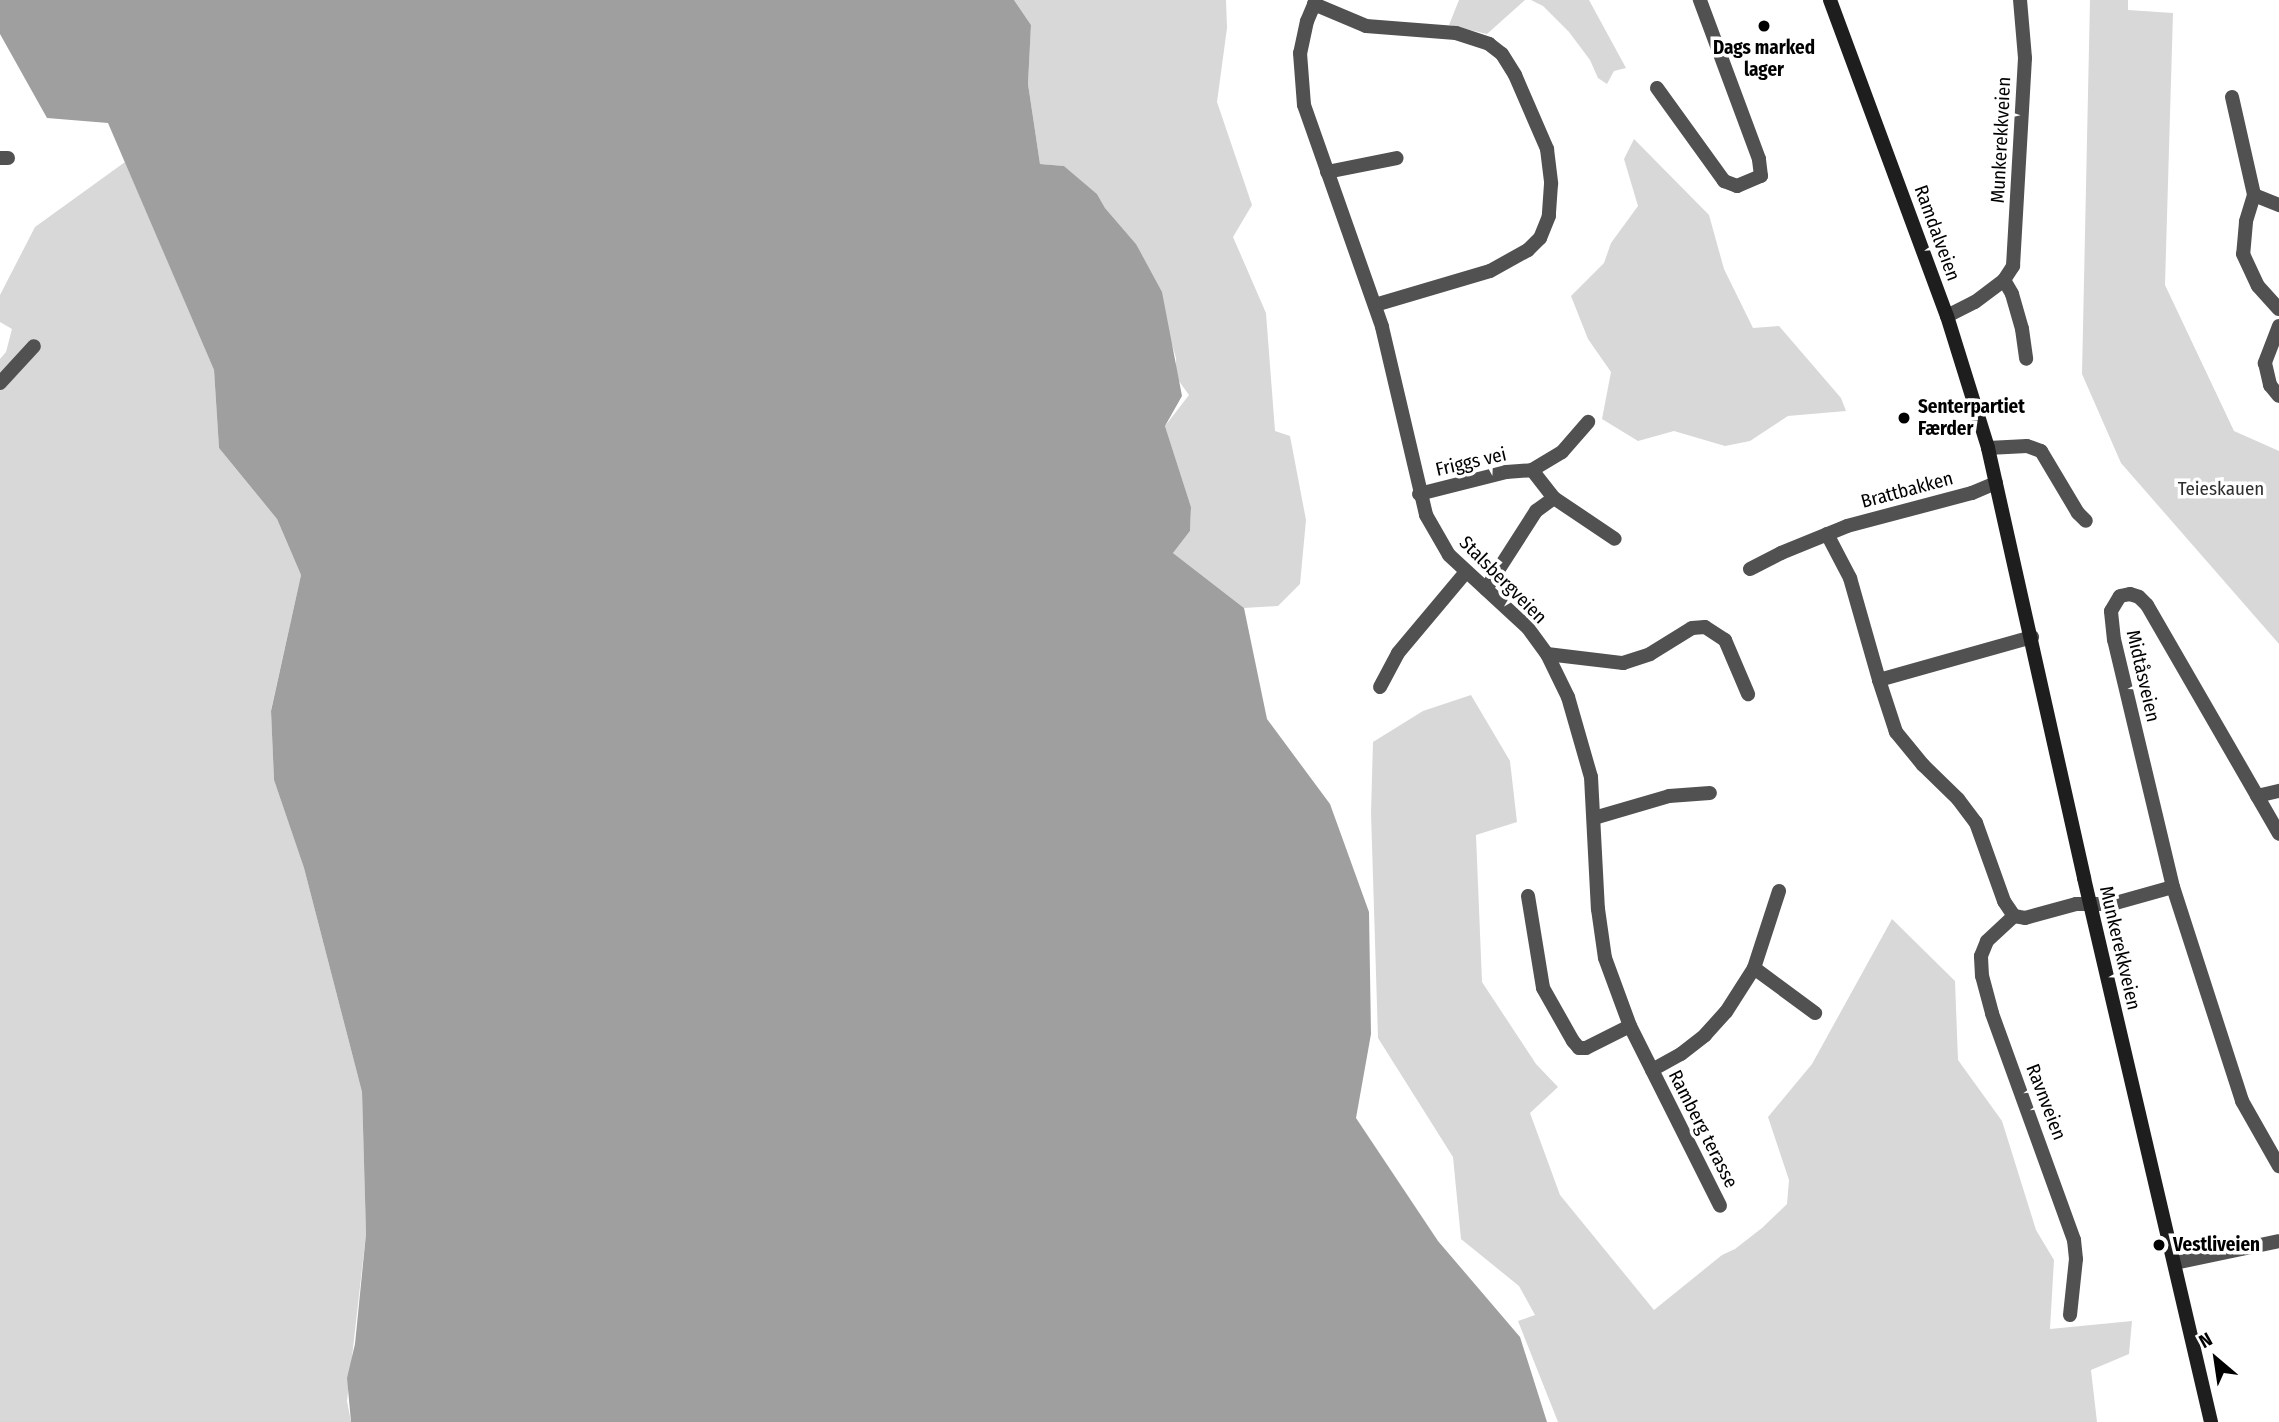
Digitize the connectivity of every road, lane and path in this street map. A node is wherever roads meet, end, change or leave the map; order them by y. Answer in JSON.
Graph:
{"nodes":[{"id":1,"x":1700,"y":0,"type":"edge"},
{"id":2,"x":1830,"y":0,"type":"edge"},
{"id":3,"x":2020,"y":0,"type":"edge"},
{"id":4,"x":1315,"y":2,"type":"edge"},
{"id":5,"x":1657,"y":88,"type":"dead end"},
{"id":6,"x":2232,"y":97,"type":"dead end"},
{"id":7,"x":1397,"y":158,"type":"dead end"},
{"id":8,"x":1327,"y":172,"type":"junction"},
{"id":9,"x":2254,"y":195,"type":"junction"},
{"id":10,"x":2279,"y":205,"type":"edge"},
{"id":11,"x":2004,"y":280,"type":"junction"},
{"id":12,"x":1375,"y":305,"type":"junction"},
{"id":13,"x":2279,"y":309,"type":"edge"},
{"id":14,"x":1947,"y":316,"type":"junction"},
{"id":15,"x":2279,"y":326,"type":"edge"},
{"id":16,"x":34,"y":346,"type":"dead end"},
{"id":17,"x":2026,"y":359,"type":"dead end"},
{"id":18,"x":0,"y":383,"type":"edge"},
{"id":19,"x":2279,"y":397,"type":"edge"},
{"id":20,"x":1588,"y":422,"type":"dead end"},
{"id":21,"x":1988,"y":448,"type":"junction"},
{"id":22,"x":1532,"y":470,"type":"junction"},
{"id":23,"x":1996,"y":483,"type":"junction"},
{"id":24,"x":1419,"y":494,"type":"junction"},
{"id":25,"x":1554,"y":498,"type":"junction"},
{"id":26,"x":2086,"y":521,"type":"dead end"},
{"id":27,"x":1827,"y":534,"type":"junction"},
{"id":28,"x":1615,"y":539,"type":"dead end"},
{"id":29,"x":1750,"y":569,"type":"dead end"},
{"id":30,"x":1466,"y":572,"type":"junction"},
{"id":31,"x":1486,"y":589,"type":"junction"},
{"id":32,"x":2032,"y":637,"type":"junction"},
{"id":33,"x":1547,"y":654,"type":"junction"},
{"id":34,"x":1880,"y":680,"type":"junction"},
{"id":35,"x":1380,"y":688,"type":"dead end"},
{"id":36,"x":1748,"y":694,"type":"dead end"},
{"id":37,"x":2279,"y":791,"type":"edge"},
{"id":38,"x":1710,"y":793,"type":"dead end"},
{"id":39,"x":2257,"y":796,"type":"junction"},
{"id":40,"x":1594,"y":818,"type":"junction"},
{"id":41,"x":2279,"y":834,"type":"edge"},
{"id":42,"x":2173,"y":887,"type":"junction"},
{"id":43,"x":1779,"y":891,"type":"dead end"},
{"id":44,"x":1528,"y":896,"type":"dead end"},
{"id":45,"x":2091,"y":904,"type":"junction"},
{"id":46,"x":2014,"y":916,"type":"junction"},
{"id":47,"x":1754,"y":968,"type":"junction"},
{"id":48,"x":1815,"y":1013,"type":"dead end"},
{"id":49,"x":1630,"y":1026,"type":"junction"},
{"id":50,"x":1652,"y":1070,"type":"junction"},
{"id":51,"x":2279,"y":1166,"type":"edge"},
{"id":52,"x":1720,"y":1206,"type":"dead end"},
{"id":53,"x":2279,"y":1241,"type":"edge"},
{"id":54,"x":2175,"y":1263,"type":"junction"},
{"id":55,"x":2070,"y":1315,"type":"dead end"},
{"id":56,"x":2211,"y":1422,"type":"edge"}],
"edges":[{"from":1,"to":5,"type":"street"},
{"from":2,"to":14,"type":"main road","name":"Ramdalveien"},
{"from":3,"to":11,"type":"street","name":"Munkerekkveien"},
{"from":4,"to":8,"type":"street","name":"Stalsbergveien"},
{"from":4,"to":12,"type":"street"},
{"from":6,"to":9,"type":"street"},
{"from":7,"to":8,"type":"street"},
{"from":8,"to":12,"type":"street","name":"Stalsbergveien"},
{"from":9,"to":10,"type":"street"},
{"from":9,"to":13,"type":"street"},
{"from":11,"to":14,"type":"street"},
{"from":11,"to":17,"type":"street"},
{"from":12,"to":24,"type":"street","name":"Stalsbergveien"},
{"from":14,"to":21,"type":"main road","name":"Ramdalveien"},
{"from":15,"to":19,"type":"street"},
{"from":16,"to":18,"type":"street"},
{"from":20,"to":22,"type":"street","name":"Friggs vei"},
{"from":21,"to":23,"type":"main road","name":"Ramdalveien"},
{"from":21,"to":26,"type":"street"},
{"from":22,"to":24,"type":"street","name":"Friggs vei"},
{"from":22,"to":25,"type":"street","name":"Friggs vei"},
{"from":23,"to":27,"type":"street","name":"Brattbakken"},
{"from":23,"to":32,"type":"main road","name":"Munkerekkveien"},
{"from":24,"to":30,"type":"street","name":"Stalsbergveien"},
{"from":25,"to":28,"type":"street","name":"Friggs vei"},
{"from":25,"to":31,"type":"street"},
{"from":27,"to":29,"type":"street","name":"Brattbakken"},
{"from":27,"to":34,"type":"street"},
{"from":30,"to":31,"type":"street","name":"Stalsbergveien"},
{"from":30,"to":35,"type":"street"},
{"from":31,"to":33,"type":"street","name":"Stalsbergveien"},
{"from":32,"to":34,"type":"street"},
{"from":32,"to":45,"type":"main road","name":"Munkerekkveien"},
{"from":33,"to":36,"type":"street","name":"Stalsbergveien"},
{"from":33,"to":40,"type":"street","name":"Ramberg terasse"},
{"from":34,"to":46,"type":"street"},
{"from":37,"to":39,"type":"street"},
{"from":38,"to":40,"type":"street"},
{"from":39,"to":41,"type":"street","name":"Midtåsveien"},
{"from":39,"to":42,"type":"street","name":"Midtåsveien"},
{"from":40,"to":49,"type":"street","name":"Ramberg terasse"},
{"from":42,"to":45,"type":"street"},
{"from":42,"to":51,"type":"street"},
{"from":43,"to":47,"type":"street","name":"Ramberg terasse"},
{"from":44,"to":49,"type":"street"},
{"from":45,"to":46,"type":"street"},
{"from":45,"to":54,"type":"main road","name":"Munkerekkveien"},
{"from":46,"to":55,"type":"street","name":"Ravnveien"},
{"from":47,"to":48,"type":"street"},
{"from":47,"to":50,"type":"street","name":"Ramberg terasse"},
{"from":49,"to":50,"type":"street","name":"Ramberg terasse"},
{"from":50,"to":52,"type":"street","name":"Ramberg terasse"},
{"from":53,"to":54,"type":"street"},
{"from":54,"to":56,"type":"main road","name":"Munkerekkveien"}]}
